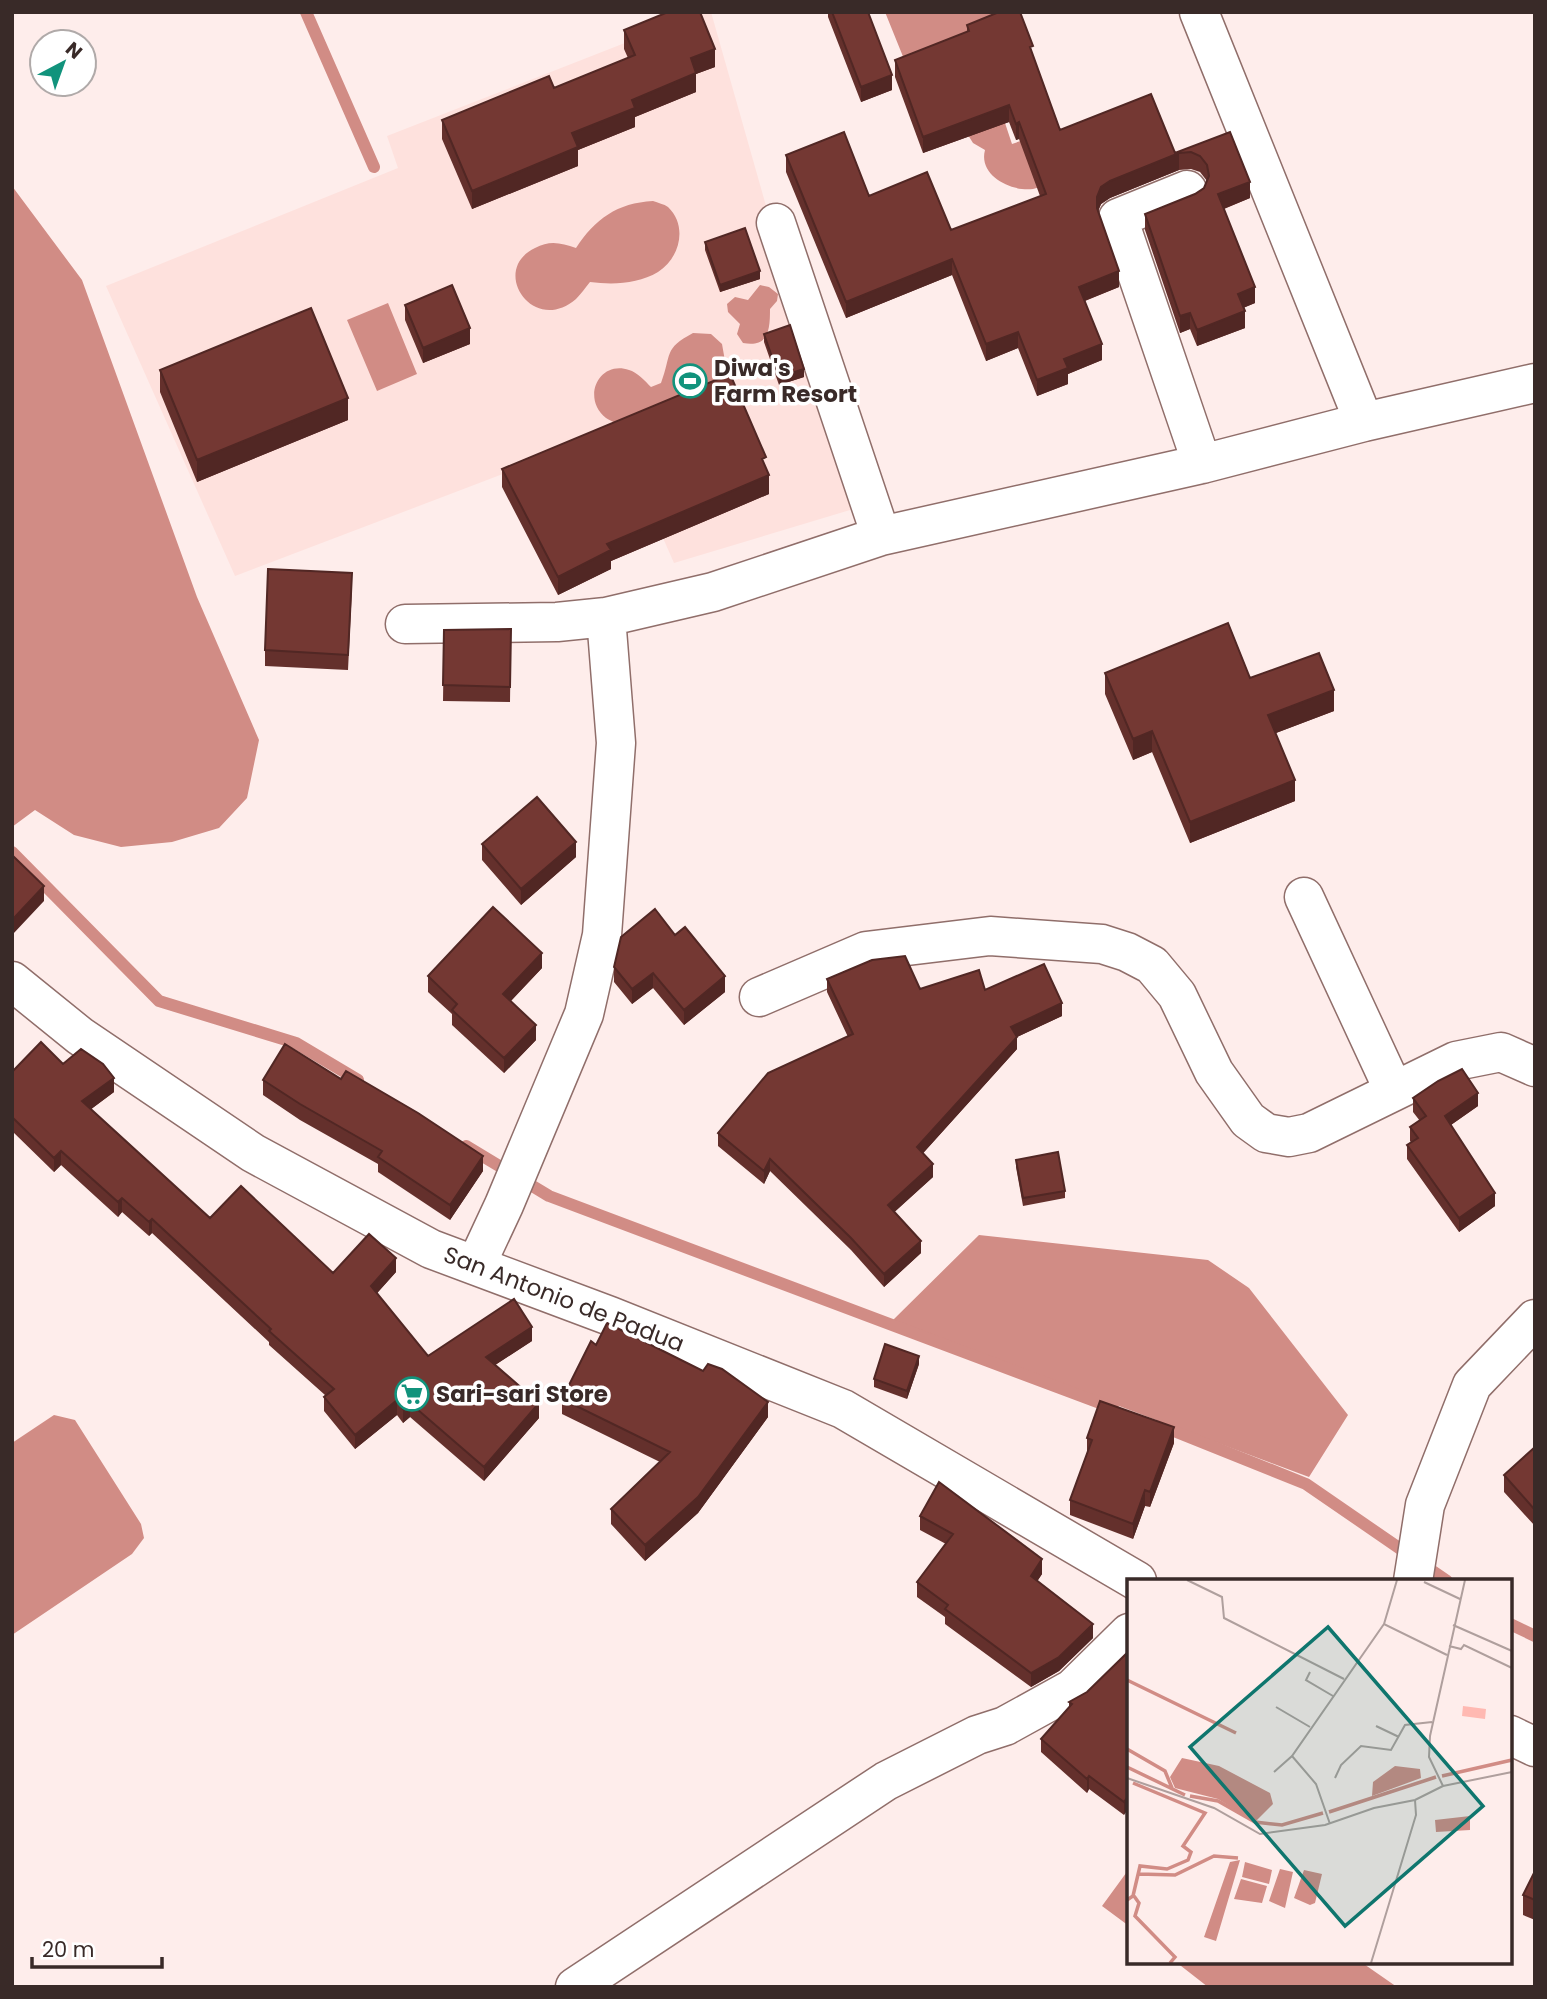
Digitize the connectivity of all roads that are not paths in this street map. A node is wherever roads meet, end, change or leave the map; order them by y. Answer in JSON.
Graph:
{"nodes":[{"id":1,"x":1199,"y":12,"type":"edge"},
{"id":2,"x":1187,"y":190,"type":"dead end"},
{"id":3,"x":776,"y":223,"type":"dead end"},
{"id":4,"x":1535,"y":383,"type":"edge"},
{"id":5,"x":1364,"y":422,"type":"junction"},
{"id":6,"x":1202,"y":464,"type":"junction"},
{"id":7,"x":881,"y":536,"type":"junction"},
{"id":8,"x":606,"y":617,"type":"junction"},
{"id":9,"x":405,"y":624,"type":"dead end"},
{"id":10,"x":1304,"y":897,"type":"dead end"},
{"id":11,"x":12,"y":981,"type":"edge"},
{"id":12,"x":759,"y":998,"type":"dead end"},
{"id":13,"x":1535,"y":1067,"type":"edge"},
{"id":14,"x":1394,"y":1091,"type":"junction"},
{"id":15,"x":475,"y":1265,"type":"junction"},
{"id":16,"x":1535,"y":1319,"type":"edge"},
{"id":17,"x":1134,"y":1579,"type":"edge"},
{"id":18,"x":1413,"y":1579,"type":"edge"},
{"id":19,"x":1127,"y":1635,"type":"edge"},
{"id":20,"x":1512,"y":1736,"type":"edge"},
{"id":21,"x":1535,"y":1747,"type":"edge"},
{"id":22,"x":575,"y":1987,"type":"edge"}],
"edges":[{"from":1,"to":5,"type":"street"},
{"from":2,"to":6,"type":"street"},
{"from":3,"to":7,"type":"street"},
{"from":4,"to":5,"type":"street"},
{"from":5,"to":6,"type":"street"},
{"from":6,"to":7,"type":"street"},
{"from":7,"to":8,"type":"street"},
{"from":8,"to":9,"type":"street"},
{"from":8,"to":15,"type":"street"},
{"from":10,"to":14,"type":"street"},
{"from":11,"to":15,"type":"street","name":"San Antonio de Padua"},
{"from":12,"to":14,"type":"street"},
{"from":13,"to":14,"type":"street"},
{"from":15,"to":17,"type":"street","name":"San Antonio de Padua"},
{"from":16,"to":18,"type":"street"},
{"from":19,"to":22,"type":"street"},
{"from":20,"to":21,"type":"street"}]}
